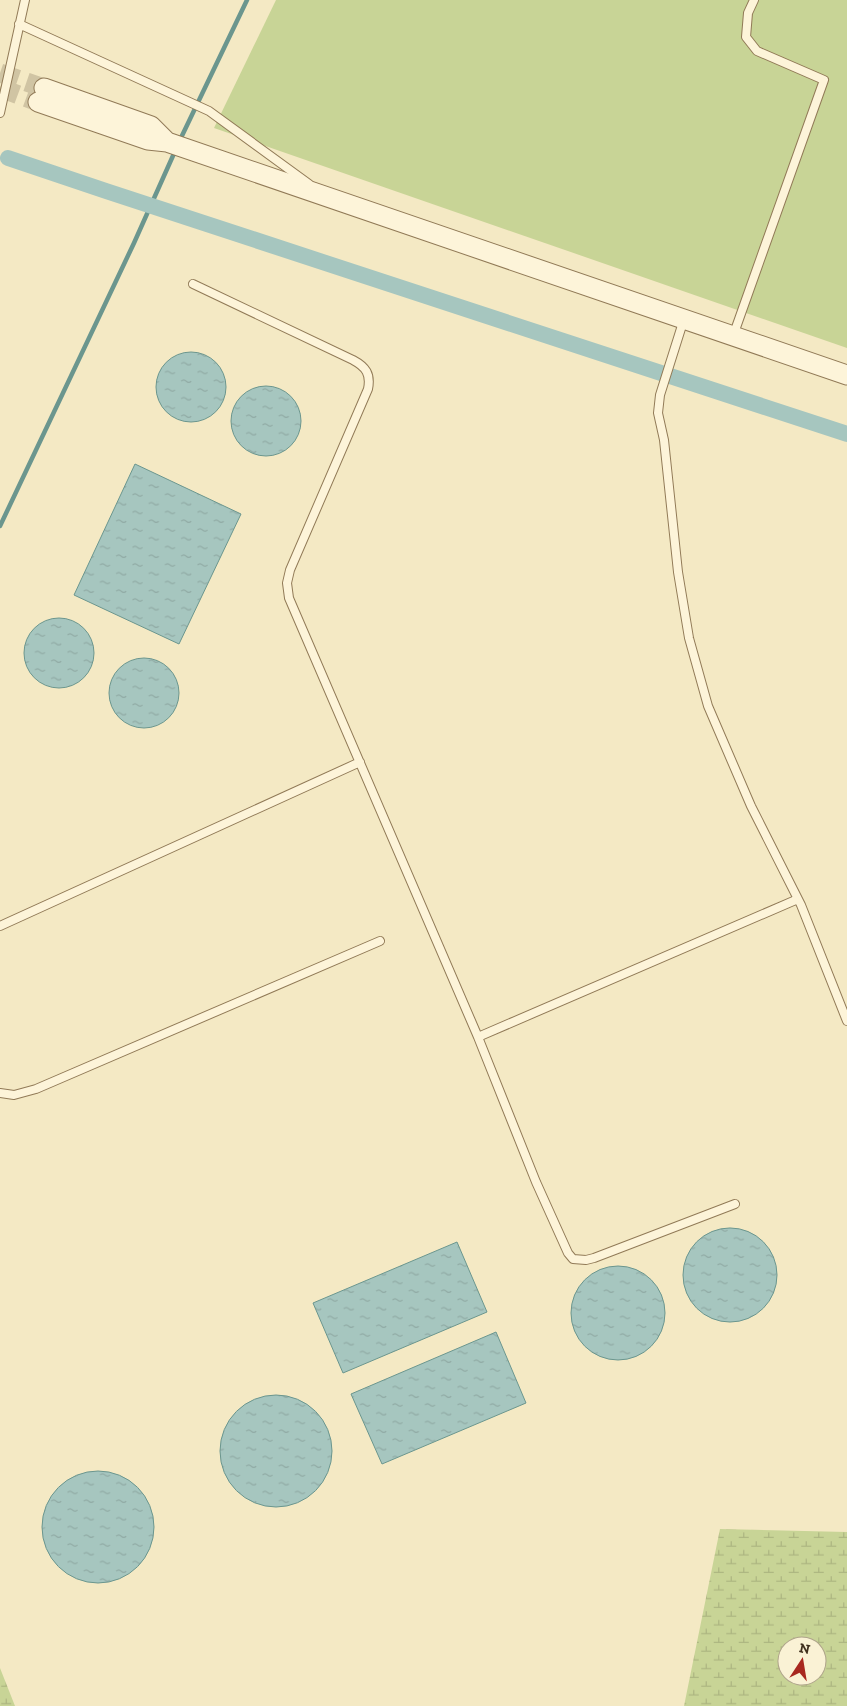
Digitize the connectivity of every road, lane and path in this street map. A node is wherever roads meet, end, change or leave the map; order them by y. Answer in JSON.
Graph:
{"nodes":[{"id":1,"x":25,"y":0,"type":"edge"},
{"id":2,"x":754,"y":0,"type":"edge"},
{"id":3,"x":19,"y":24,"type":"junction"},
{"id":4,"x":41,"y":95,"type":"tunnel mouth"},
{"id":5,"x":0,"y":112,"type":"edge"},
{"id":6,"x":327,"y":197,"type":"junction"},
{"id":7,"x":193,"y":284,"type":"dead end"},
{"id":8,"x":684,"y":319,"type":"junction"},
{"id":9,"x":734,"y":336,"type":"junction"},
{"id":10,"x":847,"y":375,"type":"edge"},
{"id":11,"x":360,"y":762,"type":"junction"},
{"id":12,"x":798,"y":899,"type":"junction"},
{"id":13,"x":0,"y":926,"type":"edge"},
{"id":14,"x":380,"y":941,"type":"dead end"},
{"id":15,"x":847,"y":1021,"type":"edge"},
{"id":16,"x":478,"y":1037,"type":"junction"},
{"id":17,"x":0,"y":1093,"type":"edge"},
{"id":18,"x":736,"y":1204,"type":"dead end"}],
"edges":[{"from":1,"to":3,"type":"lane"},
{"from":2,"to":9,"type":"lane"},
{"from":3,"to":5,"type":"lane"},
{"from":3,"to":6,"type":"lane"},
{"from":4,"to":6,"type":"street"},
{"from":6,"to":8,"type":"street"},
{"from":7,"to":11,"type":"lane"},
{"from":8,"to":9,"type":"street"},
{"from":8,"to":12,"type":"lane"},
{"from":9,"to":10,"type":"street"},
{"from":11,"to":13,"type":"lane"},
{"from":11,"to":16,"type":"lane"},
{"from":12,"to":15,"type":"lane"},
{"from":12,"to":16,"type":"lane"},
{"from":14,"to":17,"type":"lane"},
{"from":16,"to":18,"type":"lane"}]}
